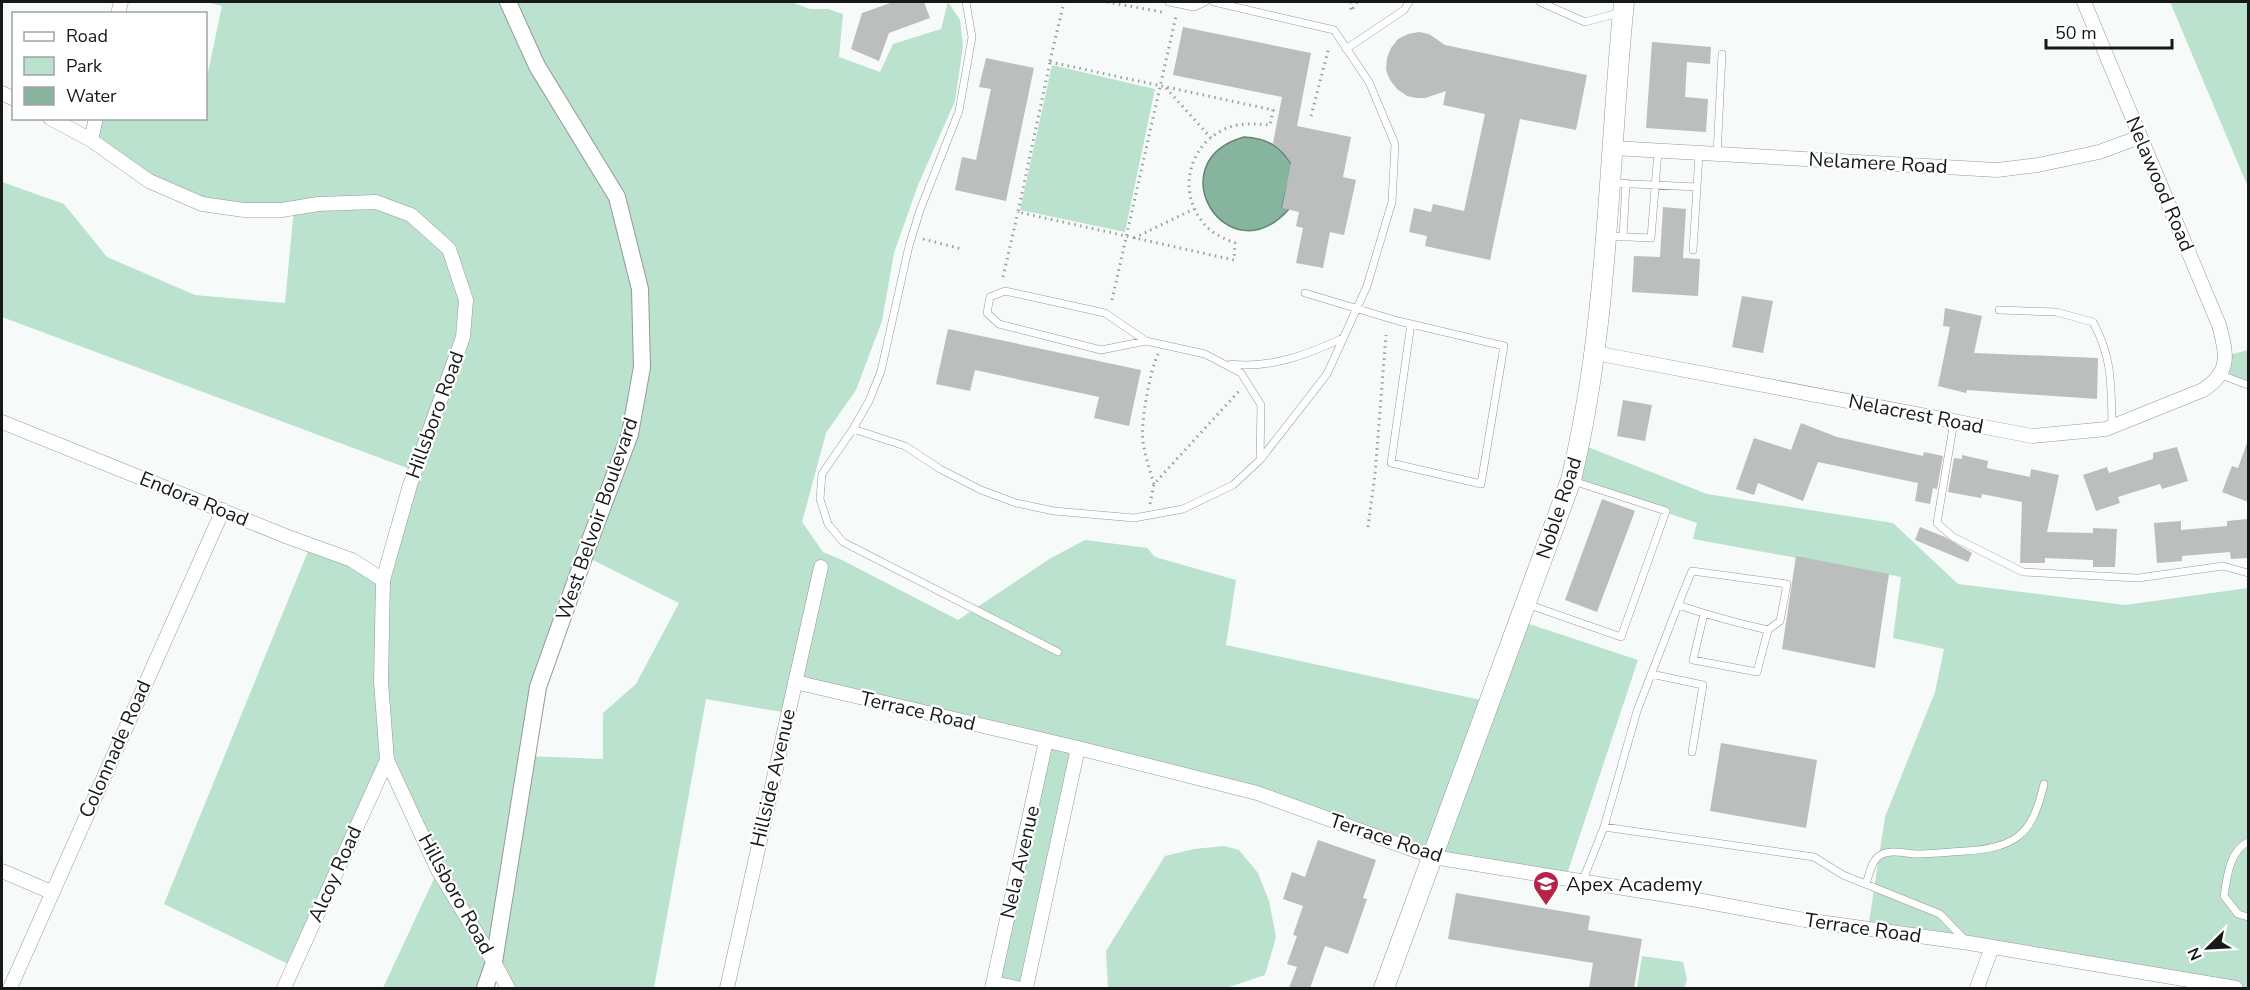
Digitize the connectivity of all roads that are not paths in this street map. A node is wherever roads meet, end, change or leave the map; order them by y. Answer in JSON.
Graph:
{"nodes":[{"id":1,"x":508,"y":2,"type":"edge"},
{"id":2,"x":966,"y":2,"type":"edge"},
{"id":3,"x":1169,"y":2,"type":"edge"},
{"id":4,"x":1205,"y":2,"type":"edge"},
{"id":5,"x":1214,"y":2,"type":"edge"},
{"id":6,"x":1409,"y":2,"type":"edge"},
{"id":7,"x":1540,"y":2,"type":"edge"},
{"id":8,"x":2084,"y":2,"type":"edge"},
{"id":9,"x":1620,"y":5,"type":"edge"},
{"id":10,"x":1346,"y":49,"type":"junction"},
{"id":11,"x":1722,"y":54,"type":"dead end"},
{"id":12,"x":54,"y":120,"type":"edge"},
{"id":13,"x":96,"y":120,"type":"edge"},
{"id":14,"x":2140,"y":137,"type":"junction"},
{"id":15,"x":91,"y":140,"type":"junction"},
{"id":16,"x":1612,"y":148,"type":"junction"},
{"id":17,"x":1658,"y":151,"type":"junction"},
{"id":18,"x":1699,"y":154,"type":"junction"},
{"id":19,"x":1716,"y":155,"type":"junction"},
{"id":20,"x":1618,"y":183,"type":"junction"},
{"id":21,"x":1655,"y":185,"type":"junction"},
{"id":22,"x":1697,"y":187,"type":"junction"},
{"id":23,"x":1614,"y":236,"type":"junction"},
{"id":24,"x":1692,"y":250,"type":"dead end"},
{"id":25,"x":1305,"y":293,"type":"dead end"},
{"id":26,"x":1357,"y":308,"type":"junction"},
{"id":27,"x":1999,"y":310,"type":"dead end"},
{"id":28,"x":1412,"y":324,"type":"junction"},
{"id":29,"x":1343,"y":338,"type":"junction"},
{"id":30,"x":1146,"y":341,"type":"junction"},
{"id":31,"x":1595,"y":352,"type":"junction"},
{"id":32,"x":1224,"y":364,"type":"junction"},
{"id":33,"x":2222,"y":372,"type":"junction"},
{"id":34,"x":2248,"y":385,"type":"edge"},
{"id":35,"x":1954,"y":421,"type":"junction"},
{"id":36,"x":2,"y":422,"type":"edge"},
{"id":37,"x":2112,"y":426,"type":"junction"},
{"id":38,"x":853,"y":429,"type":"junction"},
{"id":39,"x":1260,"y":460,"type":"junction"},
{"id":40,"x":1571,"y":480,"type":"junction"},
{"id":41,"x":223,"y":510,"type":"junction"},
{"id":42,"x":821,"y":567,"type":"dead end"},
{"id":43,"x":2248,"y":573,"type":"edge"},
{"id":44,"x":383,"y":580,"type":"junction"},
{"id":45,"x":1526,"y":604,"type":"junction"},
{"id":46,"x":1678,"y":605,"type":"junction"},
{"id":47,"x":1704,"y":614,"type":"junction"},
{"id":48,"x":1768,"y":630,"type":"junction"},
{"id":49,"x":1058,"y":652,"type":"dead end"},
{"id":50,"x":1651,"y":674,"type":"junction"},
{"id":51,"x":795,"y":682,"type":"junction"},
{"id":52,"x":1046,"y":741,"type":"junction"},
{"id":53,"x":1078,"y":748,"type":"junction"},
{"id":54,"x":1692,"y":752,"type":"dead end"},
{"id":55,"x":387,"y":760,"type":"junction"},
{"id":56,"x":2044,"y":784,"type":"dead end"},
{"id":57,"x":1604,"y":827,"type":"junction"},
{"id":58,"x":2248,"y":842,"type":"edge"},
{"id":59,"x":1432,"y":857,"type":"junction"},
{"id":60,"x":2,"y":871,"type":"edge"},
{"id":61,"x":1582,"y":883,"type":"junction"},
{"id":62,"x":1866,"y":884,"type":"junction"},
{"id":63,"x":51,"y":892,"type":"junction"},
{"id":64,"x":2248,"y":917,"type":"edge"},
{"id":65,"x":1968,"y":944,"type":"junction"},
{"id":66,"x":1992,"y":947,"type":"junction"},
{"id":67,"x":494,"y":962,"type":"junction"},
{"id":68,"x":992,"y":986,"type":"edge"},
{"id":69,"x":10,"y":988,"type":"edge"},
{"id":70,"x":284,"y":988,"type":"edge"},
{"id":71,"x":485,"y":988,"type":"edge"},
{"id":72,"x":508,"y":988,"type":"edge"},
{"id":73,"x":727,"y":988,"type":"edge"},
{"id":74,"x":1017,"y":988,"type":"edge"},
{"id":75,"x":1026,"y":988,"type":"edge"},
{"id":76,"x":1384,"y":988,"type":"edge"},
{"id":77,"x":1977,"y":988,"type":"edge"},
{"id":78,"x":2236,"y":988,"type":"edge"}],
"edges":[{"from":1,"to":67,"type":"street","name":"West Belvoir Boulevard"},
{"from":2,"to":38,"type":"lane"},
{"from":3,"to":4,"type":"lane"},
{"from":5,"to":10,"type":"lane"},
{"from":6,"to":10,"type":"lane"},
{"from":7,"to":9,"type":"lane"},
{"from":8,"to":14,"type":"street","name":"Nelawood Road"},
{"from":9,"to":16,"type":"main road","name":"Noble Road"},
{"from":10,"to":26,"type":"lane"},
{"from":11,"to":19,"type":"lane"},
{"from":12,"to":15,"type":"street","name":"Hillsboro Road"},
{"from":13,"to":15,"type":"street"},
{"from":14,"to":19,"type":"street","name":"Nelamere Road"},
{"from":14,"to":33,"type":"street","name":"Nelawood Road"},
{"from":15,"to":44,"type":"street","name":"Hillsboro Road"},
{"from":16,"to":17,"type":"street","name":"Nelamere Road"},
{"from":16,"to":20,"type":"main road","name":"Noble Road"},
{"from":17,"to":18,"type":"street","name":"Nelamere Road"},
{"from":17,"to":21,"type":"lane"},
{"from":18,"to":19,"type":"street","name":"Nelamere Road"},
{"from":18,"to":22,"type":"lane"},
{"from":20,"to":21,"type":"lane"},
{"from":20,"to":23,"type":"main road","name":"Noble Road"},
{"from":21,"to":22,"type":"lane"},
{"from":21,"to":23,"type":"lane"},
{"from":22,"to":24,"type":"lane"},
{"from":23,"to":31,"type":"main road","name":"Noble Road"},
{"from":25,"to":26,"type":"lane"},
{"from":26,"to":28,"type":"lane"},
{"from":26,"to":29,"type":"lane"},
{"from":27,"to":37,"type":"lane"},
{"from":28,"to":28,"type":"lane"},
{"from":29,"to":32,"type":"lane"},
{"from":29,"to":39,"type":"lane"},
{"from":30,"to":30,"type":"lane"},
{"from":30,"to":32,"type":"lane"},
{"from":31,"to":35,"type":"street","name":"Nelacrest Road"},
{"from":31,"to":40,"type":"main road","name":"Noble Road"},
{"from":32,"to":39,"type":"lane"},
{"from":33,"to":34,"type":"lane"},
{"from":33,"to":37,"type":"street","name":"Nelacrest Road"},
{"from":35,"to":37,"type":"street","name":"Nelacrest Road"},
{"from":35,"to":43,"type":"lane"},
{"from":36,"to":41,"type":"street","name":"Endora Road"},
{"from":38,"to":39,"type":"lane"},
{"from":38,"to":49,"type":"lane"},
{"from":40,"to":45,"type":"main road","name":"Noble Road"},
{"from":40,"to":45,"type":"lane"},
{"from":41,"to":44,"type":"street","name":"Endora Road"},
{"from":41,"to":63,"type":"street","name":"Colonnade Road"},
{"from":42,"to":51,"type":"street","name":"Hillside Avenue"},
{"from":44,"to":55,"type":"street","name":"Hillsboro Road"},
{"from":45,"to":59,"type":"main road","name":"Noble Road"},
{"from":46,"to":47,"type":"lane"},
{"from":46,"to":48,"type":"lane"},
{"from":46,"to":50,"type":"lane"},
{"from":47,"to":48,"type":"lane"},
{"from":47,"to":48,"type":"lane"},
{"from":50,"to":54,"type":"lane"},
{"from":50,"to":57,"type":"lane"},
{"from":51,"to":52,"type":"street","name":"Terrace Road"},
{"from":51,"to":73,"type":"street","name":"Hillside Avenue"},
{"from":52,"to":53,"type":"street","name":"Terrace Road"},
{"from":52,"to":68,"type":"street","name":"Nela Avenue"},
{"from":53,"to":59,"type":"street","name":"Terrace Road"},
{"from":53,"to":75,"type":"street","name":"Nela Avenue"},
{"from":55,"to":67,"type":"street","name":"Hillsboro Road"},
{"from":55,"to":70,"type":"street","name":"Alcoy Road"},
{"from":56,"to":62,"type":"lane"},
{"from":57,"to":61,"type":"lane"},
{"from":57,"to":62,"type":"lane"},
{"from":58,"to":64,"type":"lane"},
{"from":59,"to":61,"type":"street","name":"Terrace Road"},
{"from":59,"to":76,"type":"main road","name":"Noble Road"},
{"from":60,"to":63,"type":"street"},
{"from":61,"to":65,"type":"street","name":"Terrace Road"},
{"from":62,"to":65,"type":"lane"},
{"from":63,"to":69,"type":"street","name":"Colonnade Road"},
{"from":65,"to":66,"type":"street","name":"Terrace Road"},
{"from":66,"to":77,"type":"street"},
{"from":66,"to":78,"type":"street","name":"Terrace Road"},
{"from":67,"to":71,"type":"street","name":"West Belvoir Boulevard"},
{"from":67,"to":72,"type":"street","name":"Hillsboro Road"},
{"from":68,"to":74,"type":"street","name":"Nela Avenue"}]}
